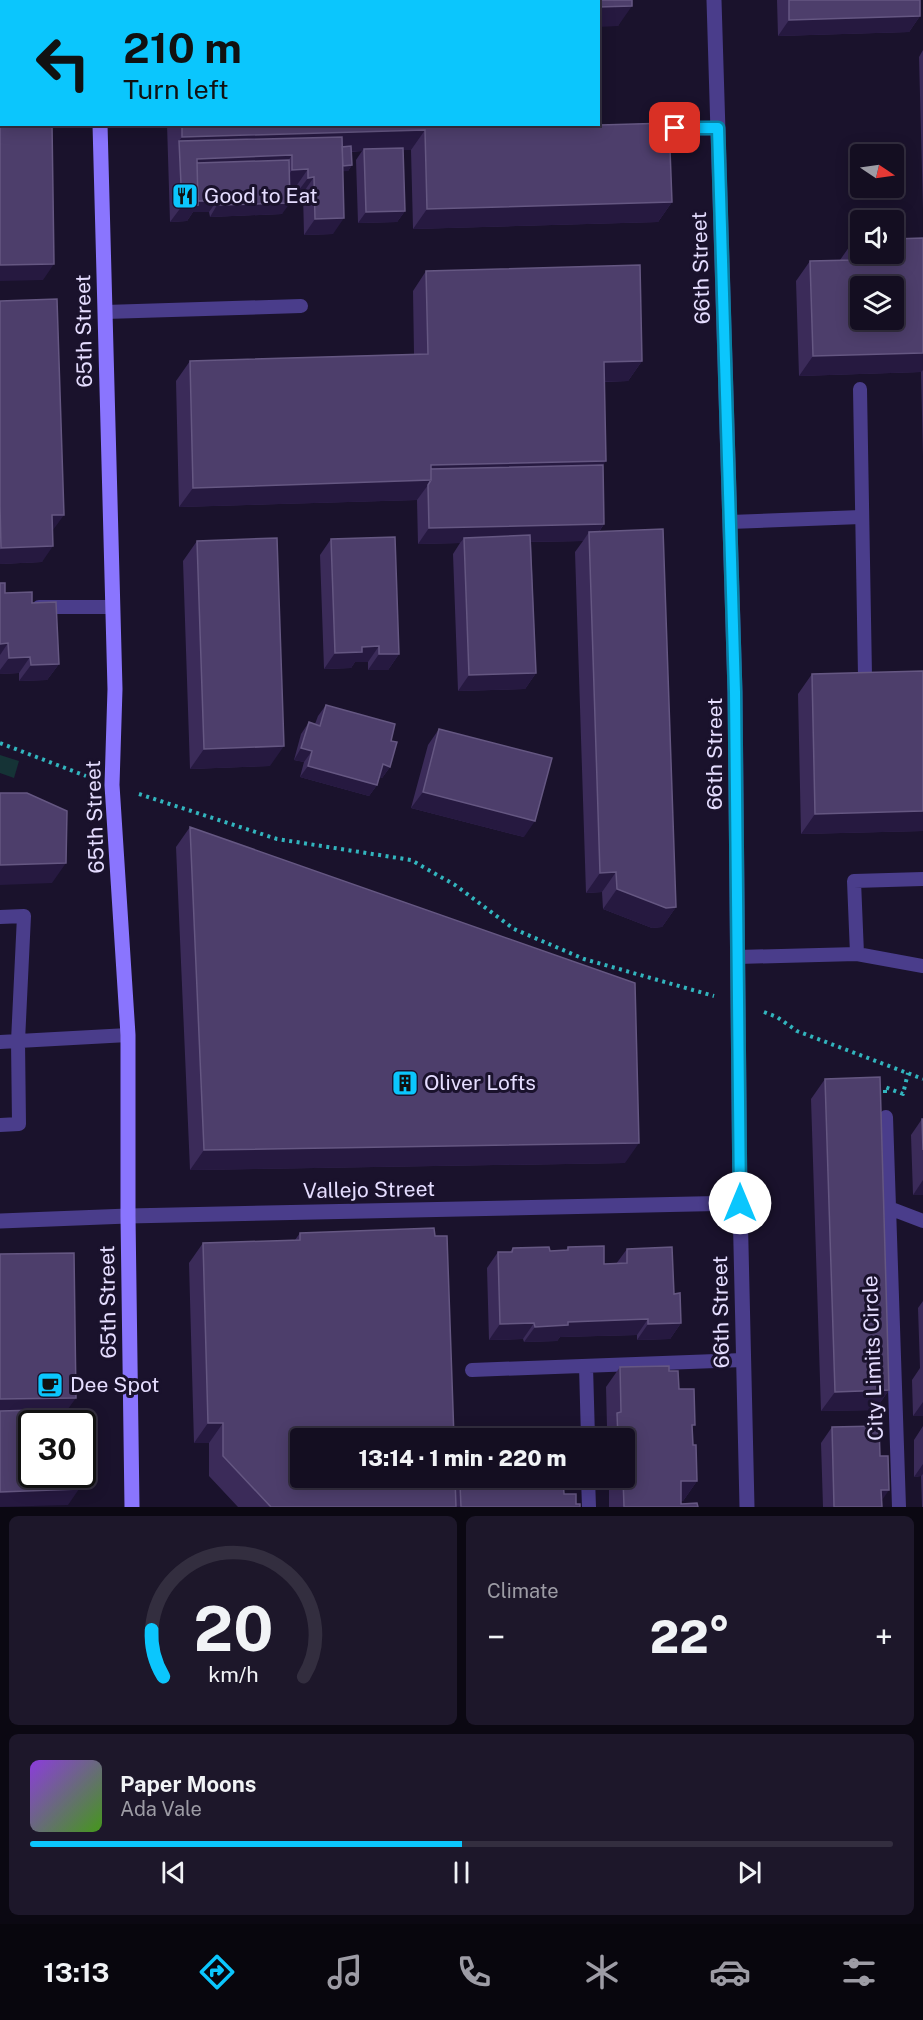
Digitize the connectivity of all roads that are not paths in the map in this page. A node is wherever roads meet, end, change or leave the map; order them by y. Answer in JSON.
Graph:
{"nodes":[{"id":1,"x":714,"y":0,"type":"edge"},
{"id":2,"x":100,"y":126,"type":"edge"},
{"id":3,"x":718,"y":128,"type":"junction"},
{"id":4,"x":637,"y":129,"type":"edge"},
{"id":5,"x":301,"y":306,"type":"dead end"},
{"id":6,"x":105,"y":312,"type":"junction"},
{"id":7,"x":860,"y":389,"type":"dead end"},
{"id":8,"x":861,"y":517,"type":"junction"},
{"id":9,"x":730,"y":522,"type":"junction"},
{"id":10,"x":31,"y":604,"type":"edge"},
{"id":11,"x":112,"y":608,"type":"junction"},
{"id":12,"x":865,"y":676,"type":"edge"},
{"id":13,"x":923,"y":879,"type":"edge"},
{"id":14,"x":0,"y":917,"type":"edge"},
{"id":15,"x":857,"y":954,"type":"junction"},
{"id":16,"x":738,"y":957,"type":"junction"},
{"id":17,"x":923,"y":966,"type":"edge"},
{"id":18,"x":128,"y":1035,"type":"junction"},
{"id":19,"x":18,"y":1041,"type":"junction"},
{"id":20,"x":0,"y":1042,"type":"edge"},
{"id":21,"x":886,"y":1117,"type":"dead end"},
{"id":22,"x":0,"y":1125,"type":"edge"},
{"id":23,"x":740,"y":1203,"type":"junction"},
{"id":24,"x":889,"y":1208,"type":"junction"},
{"id":25,"x":128,"y":1216,"type":"junction"},
{"id":26,"x":0,"y":1221,"type":"edge"},
{"id":27,"x":923,"y":1221,"type":"edge"},
{"id":28,"x":743,"y":1360,"type":"junction"},
{"id":29,"x":586,"y":1366,"type":"junction"},
{"id":30,"x":472,"y":1370,"type":"dead end"},
{"id":31,"x":588,"y":1428,"type":"edge"},
{"id":32,"x":588,"y":1488,"type":"edge"},
{"id":33,"x":132,"y":1507,"type":"edge"},
{"id":34,"x":589,"y":1507,"type":"edge"},
{"id":35,"x":747,"y":1507,"type":"edge"},
{"id":36,"x":899,"y":1507,"type":"edge"}],
"edges":[{"from":1,"to":3,"type":"street","name":"66th Street"},
{"from":2,"to":6,"type":"street","name":"65th Street"},
{"from":3,"to":4,"type":"lane"},
{"from":3,"to":9,"type":"street","name":"66th Street"},
{"from":5,"to":6,"type":"lane"},
{"from":6,"to":11,"type":"street","name":"65th Street"},
{"from":7,"to":8,"type":"lane"},
{"from":8,"to":9,"type":"lane"},
{"from":8,"to":12,"type":"lane"},
{"from":9,"to":16,"type":"street","name":"66th Street"},
{"from":10,"to":11,"type":"lane"},
{"from":11,"to":18,"type":"street","name":"65th Street"},
{"from":13,"to":15,"type":"lane"},
{"from":14,"to":19,"type":"lane"},
{"from":15,"to":16,"type":"lane"},
{"from":15,"to":17,"type":"lane"},
{"from":16,"to":23,"type":"street","name":"66th Street"},
{"from":18,"to":19,"type":"lane"},
{"from":18,"to":25,"type":"street","name":"65th Street"},
{"from":19,"to":20,"type":"lane"},
{"from":19,"to":22,"type":"lane"},
{"from":21,"to":24,"type":"lane","name":"City Limits Circle"},
{"from":23,"to":25,"type":"street","name":"Vallejo Street"},
{"from":23,"to":28,"type":"street","name":"66th Street"},
{"from":24,"to":27,"type":"lane"},
{"from":24,"to":36,"type":"lane","name":"City Limits Circle"},
{"from":25,"to":26,"type":"street","name":"Vallejo Street"},
{"from":25,"to":33,"type":"street","name":"65th Street"},
{"from":28,"to":29,"type":"lane"},
{"from":28,"to":35,"type":"street","name":"66th Street"},
{"from":29,"to":30,"type":"lane"},
{"from":29,"to":31,"type":"lane"},
{"from":32,"to":34,"type":"lane"}]}
